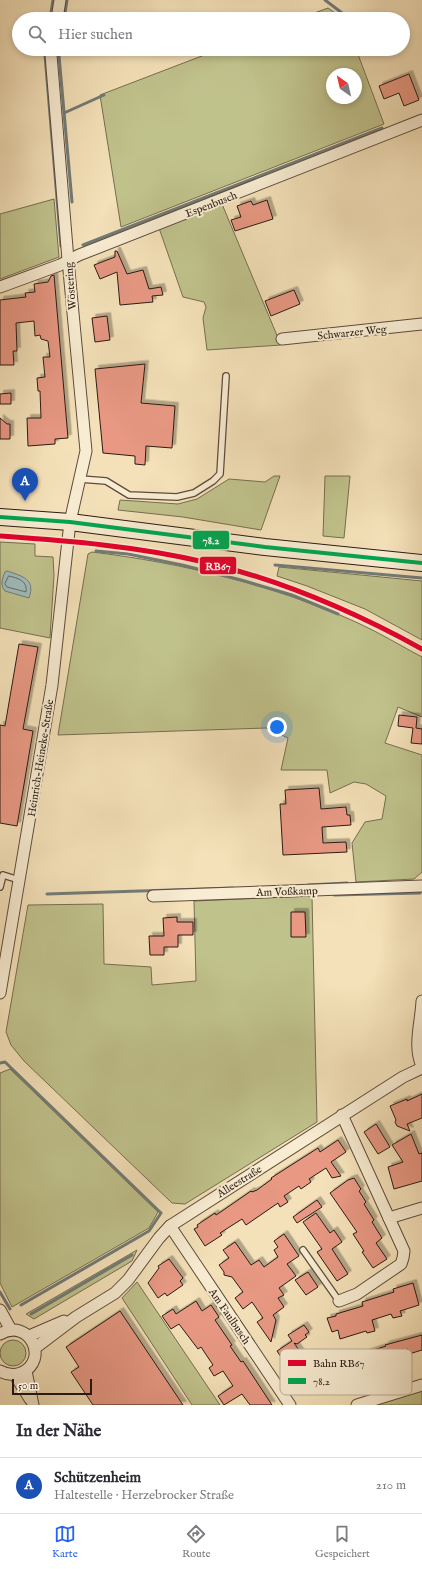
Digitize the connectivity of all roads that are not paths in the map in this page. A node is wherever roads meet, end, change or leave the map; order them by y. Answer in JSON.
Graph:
{"nodes":[{"id":1,"x":60,"y":0,"type":"edge"},
{"id":2,"x":58,"y":12,"type":"edge"},
{"id":3,"x":51,"y":56,"type":"edge"},
{"id":4,"x":422,"y":120,"type":"edge"},
{"id":5,"x":68,"y":260,"type":"junction"},
{"id":6,"x":0,"y":287,"type":"edge"},
{"id":7,"x":422,"y":324,"type":"edge"},
{"id":8,"x":282,"y":339,"type":"dead end"},
{"id":9,"x":226,"y":376,"type":"dead end"},
{"id":10,"x":80,"y":479,"type":"junction"},
{"id":11,"x":0,"y":517,"type":"edge"},
{"id":12,"x":70,"y":522,"type":"junction"},
{"id":13,"x":422,"y":564,"type":"edge"},
{"id":14,"x":2,"y":874,"type":"edge"},
{"id":15,"x":19,"y":880,"type":"junction"},
{"id":16,"x":422,"y":886,"type":"edge"},
{"id":17,"x":0,"y":887,"type":"edge"},
{"id":18,"x":153,"y":896,"type":"dead end"},
{"id":19,"x":0,"y":992,"type":"edge"},
{"id":20,"x":422,"y":1001,"type":"edge"},
{"id":21,"x":422,"y":1067,"type":"edge"},
{"id":22,"x":342,"y":1115,"type":"junction"},
{"id":23,"x":422,"y":1208,"type":"edge"},
{"id":24,"x":389,"y":1218,"type":"junction"},
{"id":25,"x":170,"y":1226,"type":"junction"},
{"id":26,"x":303,"y":1250,"type":"dead end"},
{"id":27,"x":339,"y":1301,"type":"joint"},
{"id":28,"x":0,"y":1310,"type":"edge"},
{"id":29,"x":76,"y":1317,"type":"junction"},
{"id":30,"x":11,"y":1330,"type":"junction"},
{"id":31,"x":0,"y":1334,"type":"edge"},
{"id":32,"x":28,"y":1336,"type":"junction"},
{"id":33,"x":35,"y":1348,"type":"junction"},
{"id":34,"x":0,"y":1371,"type":"edge"},
{"id":35,"x":21,"y":1373,"type":"junction"},
{"id":36,"x":422,"y":1385,"type":"edge"},
{"id":37,"x":412,"y":1388,"type":"edge"},
{"id":38,"x":280,"y":1390,"type":"edge"},
{"id":39,"x":283,"y":1395,"type":"edge"},
{"id":40,"x":390,"y":1395,"type":"edge"},
{"id":41,"x":33,"y":1405,"type":"edge"},
{"id":42,"x":290,"y":1405,"type":"edge"},
{"id":43,"x":357,"y":1405,"type":"edge"}],
"edges":[{"from":1,"to":2,"type":"street"},
{"from":3,"to":5,"type":"street","name":"Wöstering"},
{"from":4,"to":5,"type":"street","name":"Espenbusch"},
{"from":5,"to":6,"type":"street","name":"Espenbusch"},
{"from":5,"to":10,"type":"street","name":"Wöstering"},
{"from":7,"to":8,"type":"street","name":"Schwarzer Weg"},
{"from":9,"to":10,"type":"lane"},
{"from":10,"to":12,"type":"street","name":"Wöstering"},
{"from":11,"to":12,"type":"main road"},
{"from":12,"to":13,"type":"main road"},
{"from":12,"to":15,"type":"street","name":"Heinrich-Heineke-Straße"},
{"from":14,"to":15,"type":"lane"},
{"from":14,"to":17,"type":"lane"},
{"from":15,"to":19,"type":"street","name":"Heinrich-Heineke-Straße"},
{"from":16,"to":18,"type":"street","name":"Am Voßkamp"},
{"from":20,"to":21,"type":"street"},
{"from":21,"to":22,"type":"street","name":"Alleestraße"},
{"from":22,"to":24,"type":"street"},
{"from":22,"to":25,"type":"street","name":"Alleestraße"},
{"from":23,"to":24,"type":"street"},
{"from":24,"to":27,"type":"street"},
{"from":25,"to":29,"type":"street","name":"Alleestraße"},
{"from":25,"to":38,"type":"street","name":"Am Faulbusch"},
{"from":26,"to":27,"type":"lane"},
{"from":28,"to":30,"type":"street"},
{"from":29,"to":32,"type":"street","name":"Alleestraße"},
{"from":29,"to":33,"type":"street","name":"Alleestraße"},
{"from":30,"to":31,"type":"street"},
{"from":30,"to":32,"type":"street"},
{"from":32,"to":33,"type":"street"},
{"from":33,"to":35,"type":"street"},
{"from":34,"to":35,"type":"street"},
{"from":35,"to":41,"type":"street"},
{"from":36,"to":37,"type":"street"},
{"from":39,"to":42,"type":"street","name":"Am Faulbusch"},
{"from":40,"to":43,"type":"street"}]}
